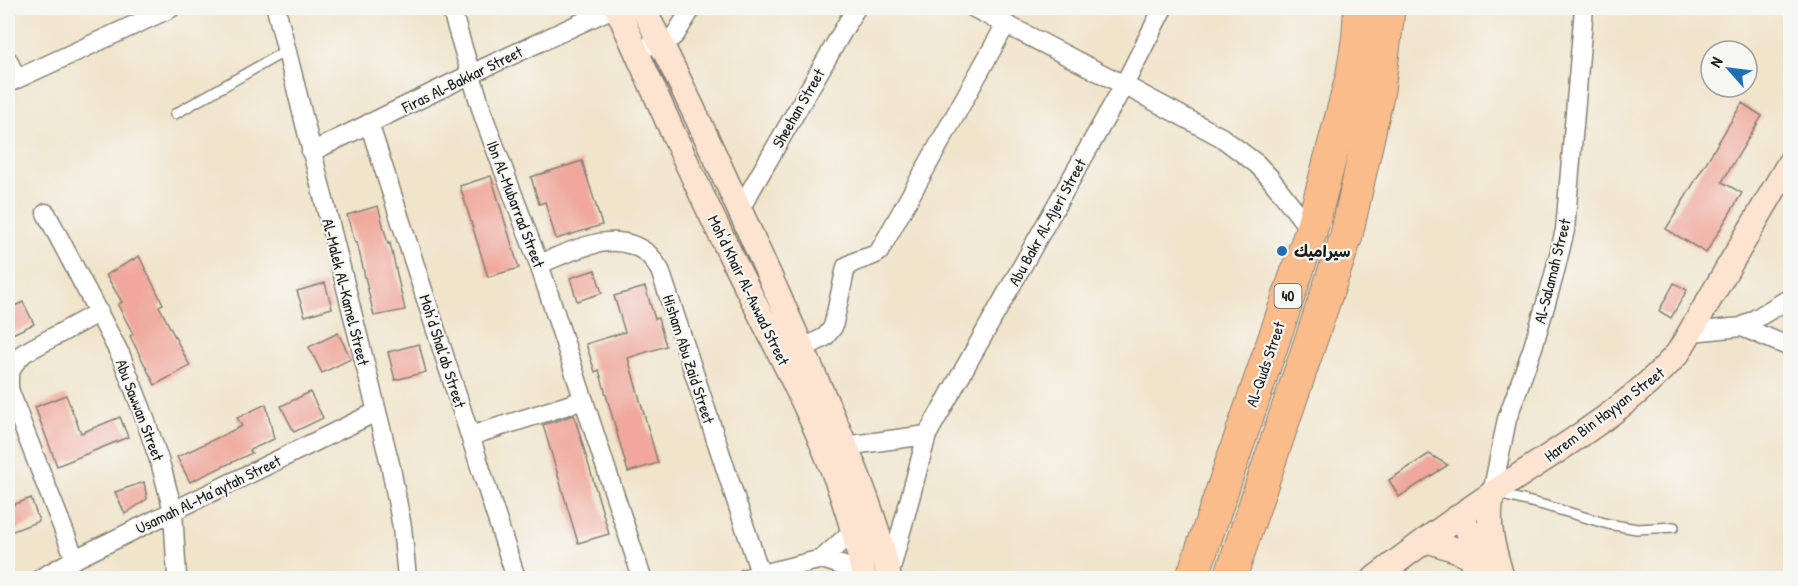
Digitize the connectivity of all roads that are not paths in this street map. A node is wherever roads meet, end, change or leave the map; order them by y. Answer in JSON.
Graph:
{"nodes":[{"id":1,"x":171,"y":8,"type":"edge"},
{"id":2,"x":276,"y":8,"type":"edge"},
{"id":3,"x":451,"y":8,"type":"edge"},
{"id":4,"x":615,"y":8,"type":"edge"},
{"id":5,"x":643,"y":8,"type":"edge"},
{"id":6,"x":692,"y":8,"type":"edge"},
{"id":7,"x":856,"y":8,"type":"edge"},
{"id":8,"x":974,"y":8,"type":"edge"},
{"id":9,"x":1163,"y":8,"type":"edge"},
{"id":10,"x":1360,"y":8,"type":"edge"},
{"id":11,"x":1389,"y":8,"type":"edge"},
{"id":12,"x":1584,"y":8,"type":"edge"},
{"id":13,"x":151,"y":12,"type":"edge"},
{"id":14,"x":1006,"y":24,"type":"junction"},
{"id":15,"x":661,"y":42,"type":"junction"},
{"id":16,"x":287,"y":50,"type":"junction"},
{"id":17,"x":636,"y":50,"type":"junction"},
{"id":18,"x":8,"y":60,"type":"edge"},
{"id":19,"x":471,"y":74,"type":"junction"},
{"id":20,"x":12,"y":81,"type":"edge"},
{"id":21,"x":1124,"y":85,"type":"junction"},
{"id":22,"x":175,"y":114,"type":"dead end"},
{"id":23,"x":369,"y":123,"type":"junction"},
{"id":24,"x":311,"y":152,"type":"junction"},
{"id":25,"x":1791,"y":162,"type":"edge"},
{"id":26,"x":740,"y":209,"type":"junction"},
{"id":27,"x":46,"y":213,"type":"dead end"},
{"id":28,"x":1311,"y":231,"type":"junction"},
{"id":29,"x":539,"y":264,"type":"junction"},
{"id":30,"x":1791,"y":298,"type":"edge"},
{"id":31,"x":99,"y":312,"type":"junction"},
{"id":32,"x":1742,"y":327,"type":"junction"},
{"id":33,"x":1691,"y":332,"type":"junction"},
{"id":34,"x":1791,"y":347,"type":"edge"},
{"id":35,"x":802,"y":349,"type":"junction"},
{"id":36,"x":584,"y":400,"type":"junction"},
{"id":37,"x":376,"y":412,"type":"junction"},
{"id":38,"x":927,"y":435,"type":"junction"},
{"id":39,"x":470,"y":436,"type":"junction"},
{"id":40,"x":845,"y":446,"type":"junction"},
{"id":41,"x":1492,"y":493,"type":"junction"},
{"id":42,"x":173,"y":511,"type":"junction"},
{"id":43,"x":1462,"y":515,"type":"junction"},
{"id":44,"x":1674,"y":527,"type":"dead end"},
{"id":45,"x":854,"y":530,"type":"junction"},
{"id":46,"x":1426,"y":540,"type":"junction"},
{"id":47,"x":822,"y":558,"type":"junction"},
{"id":48,"x":75,"y":559,"type":"junction"},
{"id":49,"x":1483,"y":572,"type":"edge"},
{"id":50,"x":864,"y":575,"type":"edge"},
{"id":51,"x":754,"y":577,"type":"edge"},
{"id":52,"x":889,"y":578,"type":"edge"},
{"id":53,"x":41,"y":579,"type":"edge"},
{"id":54,"x":177,"y":579,"type":"edge"},
{"id":55,"x":407,"y":579,"type":"edge"},
{"id":56,"x":516,"y":579,"type":"edge"},
{"id":57,"x":642,"y":579,"type":"edge"},
{"id":58,"x":1192,"y":579,"type":"edge"},
{"id":59,"x":1230,"y":579,"type":"edge"},
{"id":60,"x":1374,"y":579,"type":"edge"},
{"id":61,"x":1502,"y":579,"type":"edge"}],
"edges":[{"from":1,"to":13,"type":"street"},
{"from":2,"to":16,"type":"street","name":"Al-Malek Al-Kamel Street"},
{"from":3,"to":19,"type":"street","name":"Ibn Al-Mubarrad Street"},
{"from":4,"to":17,"type":"street","name":"Moh'd Khair Al-Awwad Street"},
{"from":4,"to":19,"type":"street","name":"Firas Al-Bakkar Street"},
{"from":5,"to":15,"type":"street","name":"Moh'd Khair Al-Awwad Street"},
{"from":6,"to":15,"type":"street"},
{"from":7,"to":26,"type":"street","name":"Sheehan Street"},
{"from":8,"to":14,"type":"street"},
{"from":9,"to":21,"type":"street","name":"Abu Bakr Al-Ajeri Street"},
{"from":10,"to":28,"type":"highway","name":"Al-Quds Street","number":"40"},
{"from":11,"to":59,"type":"highway","number":"40"},
{"from":12,"to":41,"type":"street","name":"Al-Salamah Street"},
{"from":13,"to":20,"type":"street"},
{"from":14,"to":21,"type":"street"},
{"from":14,"to":35,"type":"street"},
{"from":15,"to":17,"type":"street"},
{"from":15,"to":26,"type":"street","name":"Moh'd Khair Al-Awwad Street"},
{"from":16,"to":22,"type":"lane"},
{"from":16,"to":24,"type":"street","name":"Al-Malek Al-Kamel Street"},
{"from":17,"to":45,"type":"street","name":"Moh'd Khair Al-Awwad Street"},
{"from":18,"to":20,"type":"street"},
{"from":19,"to":23,"type":"street","name":"Firas Al-Bakkar Street"},
{"from":19,"to":29,"type":"street","name":"Ibn Al-Mubarrad Street"},
{"from":21,"to":28,"type":"street"},
{"from":21,"to":38,"type":"street","name":"Abu Bakr Al-Ajeri Street"},
{"from":23,"to":24,"type":"street","name":"Firas Al-Bakkar Street"},
{"from":23,"to":39,"type":"street","name":"Moh’d Shal’ab Street"},
{"from":24,"to":37,"type":"street","name":"Al-Malek Al-Kamel Street"},
{"from":25,"to":33,"type":"street","name":"Harem Bin Hayyan Street"},
{"from":26,"to":35,"type":"street","name":"Moh'd Khair Al-Awwad Street"},
{"from":27,"to":31,"type":"street","name":"Abu Sawwan Street"},
{"from":28,"to":58,"type":"highway","name":"Al-Quds Street","number":"40"},
{"from":29,"to":36,"type":"street","name":"Ibn Al-Mubarrad Street"},
{"from":29,"to":51,"type":"street","name":"Hisham Abu Zaid Street"},
{"from":30,"to":32,"type":"street"},
{"from":31,"to":42,"type":"street","name":"Abu Sawwan Street"},
{"from":31,"to":48,"type":"street"},
{"from":32,"to":33,"type":"street"},
{"from":32,"to":34,"type":"street"},
{"from":33,"to":41,"type":"street","name":"Harem Bin Hayyan Street"},
{"from":35,"to":40,"type":"street","name":"Moh'd Khair Al-Awwad Street"},
{"from":36,"to":39,"type":"street"},
{"from":36,"to":57,"type":"street","name":"Ibn Al-Mubarrad Street"},
{"from":37,"to":42,"type":"street","name":"Usamah Al-Ma’aytah Street"},
{"from":37,"to":55,"type":"street","name":"Al-Malek Al-Kamel Street"},
{"from":38,"to":40,"type":"street"},
{"from":38,"to":52,"type":"street","name":"Abu Bakr Al-Ajeri Street"},
{"from":39,"to":56,"type":"street","name":"Moh’d Shal’ab Street"},
{"from":40,"to":52,"type":"street","name":"Moh'd Khair Al-Awwad Street"},
{"from":41,"to":43,"type":"street","name":"Harem Bin Hayyan Street"},
{"from":41,"to":44,"type":"lane"},
{"from":41,"to":61,"type":"street"},
{"from":42,"to":48,"type":"street","name":"Usamah Al-Ma’aytah Street"},
{"from":42,"to":54,"type":"street","name":"Abu Sawwan Street"},
{"from":43,"to":46,"type":"street","name":"Harem Bin Hayyan Street"},
{"from":43,"to":49,"type":"street"},
{"from":45,"to":47,"type":"street"},
{"from":45,"to":50,"type":"street","name":"Moh'd Khair Al-Awwad Street"},
{"from":46,"to":49,"type":"street"},
{"from":46,"to":60,"type":"street","name":"Harem Bin Hayyan Street"},
{"from":47,"to":50,"type":"street"},
{"from":47,"to":51,"type":"street"},
{"from":48,"to":53,"type":"street","name":"Usamah Al-Ma’aytah Street"}]}
